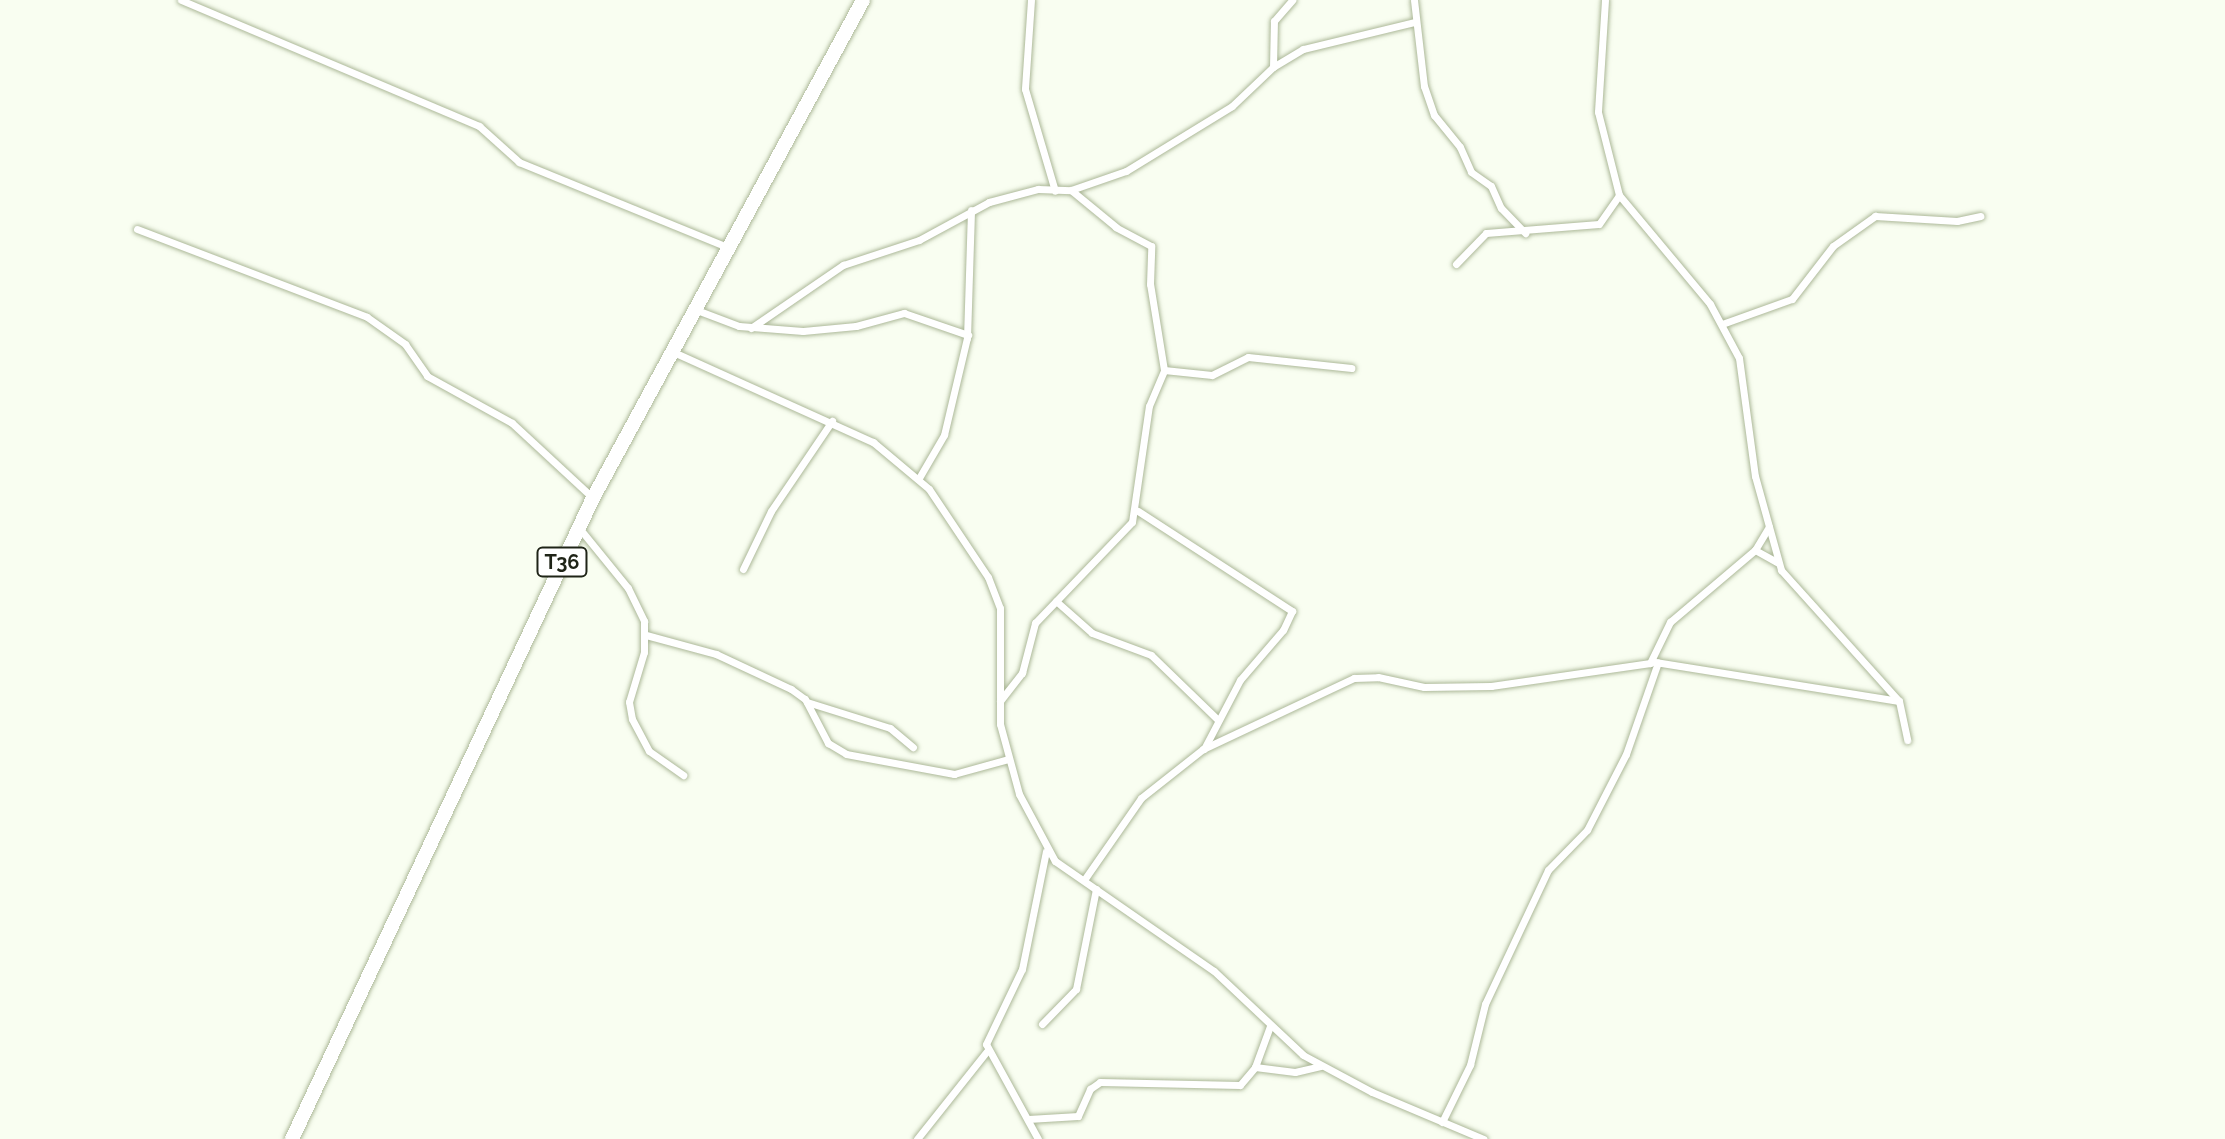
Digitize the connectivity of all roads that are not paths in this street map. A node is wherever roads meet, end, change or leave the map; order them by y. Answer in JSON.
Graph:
{"nodes":[{"id":1,"x":181,"y":0,"type":"edge"},
{"id":2,"x":863,"y":0,"type":"edge"},
{"id":3,"x":1031,"y":0,"type":"edge"},
{"id":4,"x":1292,"y":0,"type":"edge"},
{"id":5,"x":1414,"y":0,"type":"edge"},
{"id":6,"x":1605,"y":0,"type":"edge"},
{"id":7,"x":1415,"y":22,"type":"junction"},
{"id":8,"x":1273,"y":67,"type":"junction"},
{"id":9,"x":1071,"y":190,"type":"junction"},
{"id":10,"x":1055,"y":191,"type":"junction"},
{"id":11,"x":1619,"y":195,"type":"junction"},
{"id":12,"x":971,"y":210,"type":"junction"},
{"id":13,"x":1980,"y":216,"type":"dead end"},
{"id":14,"x":137,"y":229,"type":"dead end"},
{"id":15,"x":1525,"y":233,"type":"junction"},
{"id":16,"x":725,"y":246,"type":"junction"},
{"id":17,"x":1456,"y":264,"type":"dead end"},
{"id":18,"x":692,"y":308,"type":"junction"},
{"id":19,"x":1722,"y":324,"type":"junction"},
{"id":20,"x":751,"y":328,"type":"junction"},
{"id":21,"x":968,"y":335,"type":"junction"},
{"id":22,"x":669,"y":350,"type":"junction"},
{"id":23,"x":1351,"y":368,"type":"dead end"},
{"id":24,"x":1164,"y":370,"type":"junction"},
{"id":25,"x":832,"y":421,"type":"junction"},
{"id":26,"x":919,"y":478,"type":"junction"},
{"id":27,"x":593,"y":498,"type":"junction"},
{"id":28,"x":1138,"y":511,"type":"junction"},
{"id":29,"x":579,"y":527,"type":"junction"},
{"id":30,"x":1769,"y":527,"type":"junction"},
{"id":31,"x":1755,"y":550,"type":"junction"},
{"id":32,"x":1777,"y":562,"type":"junction"},
{"id":33,"x":743,"y":569,"type":"dead end"},
{"id":34,"x":1056,"y":601,"type":"junction"},
{"id":35,"x":646,"y":635,"type":"junction"},
{"id":36,"x":1655,"y":662,"type":"junction"},
{"id":37,"x":1899,"y":701,"type":"junction"},
{"id":38,"x":807,"y":702,"type":"junction"},
{"id":39,"x":999,"y":702,"type":"junction"},
{"id":40,"x":1218,"y":720,"type":"junction"},
{"id":41,"x":1907,"y":740,"type":"dead end"},
{"id":42,"x":913,"y":747,"type":"dead end"},
{"id":43,"x":1203,"y":749,"type":"junction"},
{"id":44,"x":1008,"y":759,"type":"junction"},
{"id":45,"x":683,"y":775,"type":"dead end"},
{"id":46,"x":1046,"y":851,"type":"junction"},
{"id":47,"x":1084,"y":880,"type":"junction"},
{"id":48,"x":1096,"y":889,"type":"junction"},
{"id":49,"x":1042,"y":1024,"type":"dead end"},
{"id":50,"x":1270,"y":1026,"type":"junction"},
{"id":51,"x":987,"y":1051,"type":"junction"},
{"id":52,"x":1320,"y":1066,"type":"junction"},
{"id":53,"x":1255,"y":1067,"type":"junction"},
{"id":54,"x":1028,"y":1119,"type":"junction"},
{"id":55,"x":1442,"y":1122,"type":"junction"},
{"id":56,"x":292,"y":1139,"type":"edge"},
{"id":57,"x":917,"y":1139,"type":"edge"},
{"id":58,"x":1038,"y":1139,"type":"edge"},
{"id":59,"x":1483,"y":1139,"type":"edge"}],
"edges":[{"from":1,"to":16,"type":"street"},
{"from":2,"to":16,"type":"highway","number":"T36"},
{"from":3,"to":10,"type":"street"},
{"from":4,"to":8,"type":"street"},
{"from":5,"to":7,"type":"street"},
{"from":6,"to":11,"type":"street"},
{"from":7,"to":8,"type":"street"},
{"from":7,"to":15,"type":"street"},
{"from":8,"to":9,"type":"street"},
{"from":9,"to":10,"type":"street"},
{"from":9,"to":24,"type":"street"},
{"from":10,"to":12,"type":"street"},
{"from":11,"to":15,"type":"street"},
{"from":11,"to":19,"type":"street"},
{"from":12,"to":20,"type":"street"},
{"from":12,"to":21,"type":"street"},
{"from":13,"to":19,"type":"street"},
{"from":14,"to":27,"type":"street"},
{"from":15,"to":17,"type":"street"},
{"from":16,"to":18,"type":"highway","number":"T36"},
{"from":18,"to":20,"type":"street"},
{"from":18,"to":22,"type":"highway","number":"T36"},
{"from":19,"to":30,"type":"street"},
{"from":20,"to":21,"type":"street"},
{"from":21,"to":26,"type":"street"},
{"from":22,"to":25,"type":"street"},
{"from":22,"to":27,"type":"highway","number":"T36"},
{"from":23,"to":24,"type":"street"},
{"from":24,"to":28,"type":"street"},
{"from":25,"to":26,"type":"street"},
{"from":25,"to":33,"type":"street"},
{"from":26,"to":39,"type":"street"},
{"from":27,"to":29,"type":"highway","number":"T36"},
{"from":28,"to":34,"type":"street"},
{"from":28,"to":40,"type":"street"},
{"from":29,"to":35,"type":"street"},
{"from":29,"to":56,"type":"highway","number":"T36"},
{"from":30,"to":31,"type":"street"},
{"from":30,"to":32,"type":"street"},
{"from":31,"to":32,"type":"street"},
{"from":31,"to":36,"type":"street"},
{"from":32,"to":37,"type":"street"},
{"from":34,"to":39,"type":"street"},
{"from":34,"to":40,"type":"street"},
{"from":35,"to":38,"type":"street"},
{"from":35,"to":45,"type":"street"},
{"from":36,"to":37,"type":"street"},
{"from":36,"to":43,"type":"street"},
{"from":36,"to":55,"type":"street"},
{"from":37,"to":41,"type":"street"},
{"from":38,"to":42,"type":"street"},
{"from":38,"to":44,"type":"street"},
{"from":39,"to":44,"type":"street"},
{"from":40,"to":43,"type":"street"},
{"from":43,"to":47,"type":"street"},
{"from":44,"to":46,"type":"street"},
{"from":46,"to":47,"type":"street"},
{"from":46,"to":51,"type":"street"},
{"from":47,"to":48,"type":"street"},
{"from":48,"to":49,"type":"street"},
{"from":48,"to":50,"type":"street"},
{"from":50,"to":52,"type":"street"},
{"from":50,"to":53,"type":"street"},
{"from":51,"to":54,"type":"street"},
{"from":51,"to":57,"type":"street"},
{"from":52,"to":53,"type":"street"},
{"from":52,"to":55,"type":"street"},
{"from":53,"to":54,"type":"street"},
{"from":54,"to":58,"type":"street"},
{"from":55,"to":59,"type":"street"}]}
